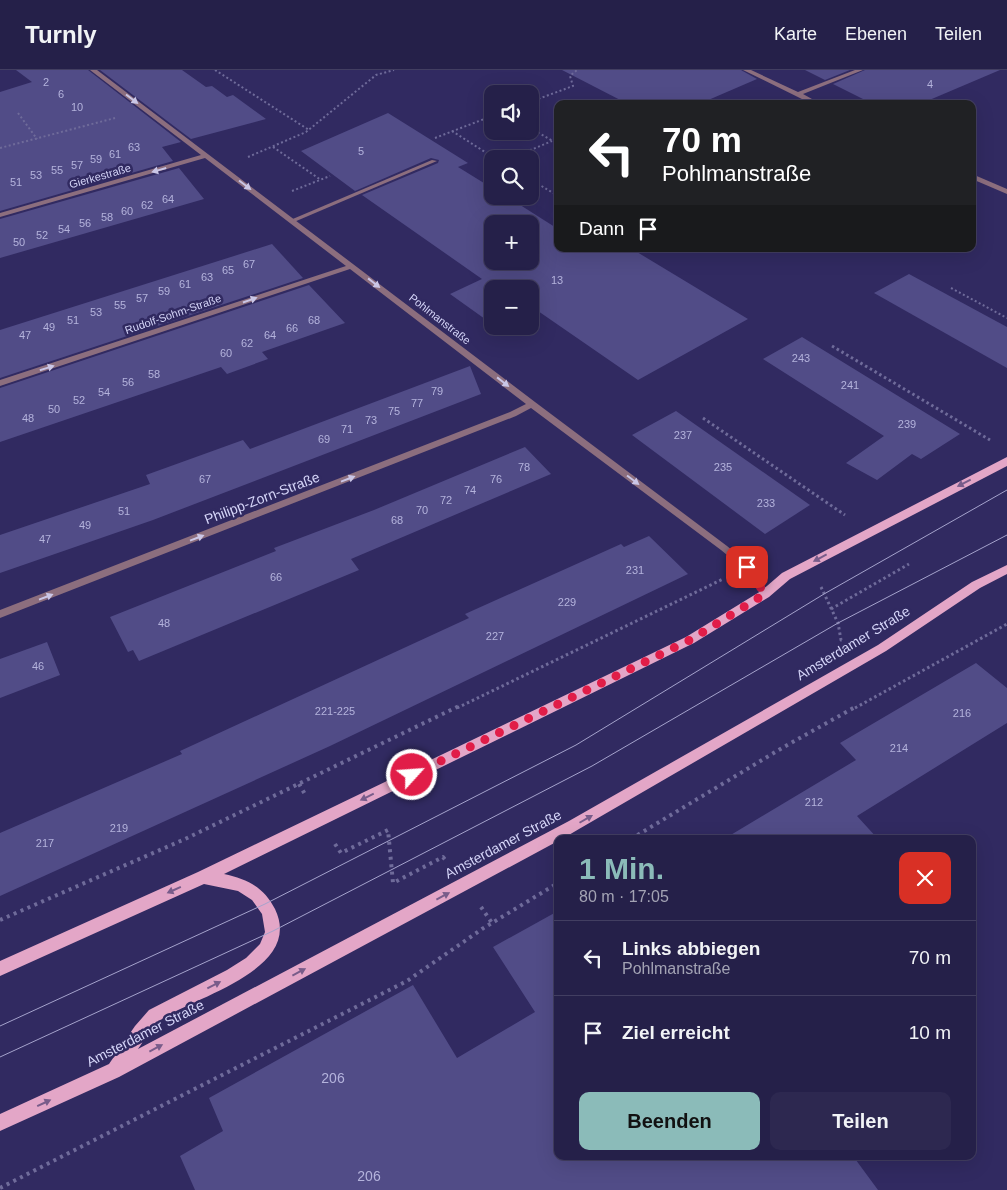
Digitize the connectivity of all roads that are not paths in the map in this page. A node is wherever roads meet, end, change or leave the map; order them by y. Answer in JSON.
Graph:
{"nodes":[{"id":1,"x":93,"y":70,"type":"edge"},
{"id":2,"x":746,"y":70,"type":"edge"},
{"id":3,"x":860,"y":70,"type":"edge"},
{"id":4,"x":798,"y":94,"type":"junction"},
{"id":5,"x":810,"y":100,"type":"edge"},
{"id":6,"x":206,"y":156,"type":"junction"},
{"id":7,"x":434,"y":161,"type":"dead end"},
{"id":8,"x":976,"y":178,"type":"edge"},
{"id":9,"x":1007,"y":192,"type":"edge"},
{"id":10,"x":0,"y":215,"type":"edge"},
{"id":11,"x":292,"y":221,"type":"junction"},
{"id":12,"x":352,"y":266,"type":"junction"},
{"id":13,"x":0,"y":383,"type":"edge"},
{"id":14,"x":532,"y":404,"type":"junction"},
{"id":15,"x":1007,"y":461,"type":"edge"},
{"id":16,"x":1007,"y":569,"type":"edge"},
{"id":17,"x":765,"y":594,"type":"junction"},
{"id":18,"x":0,"y":614,"type":"edge"},
{"id":19,"x":556,"y":835,"type":"edge"},
{"id":20,"x":554,"y":836,"type":"edge"},
{"id":21,"x":203,"y":877,"type":"junction"},
{"id":22,"x":0,"y":969,"type":"edge"},
{"id":23,"x":113,"y":1071,"type":"junction"},
{"id":24,"x":0,"y":1123,"type":"edge"}],
"edges":[{"from":1,"to":6,"type":"street","name":"Pohlmanstraße","one_way":true},
{"from":2,"to":4,"type":"street"},
{"from":3,"to":4,"type":"street"},
{"from":4,"to":5,"type":"street"},
{"from":6,"to":10,"type":"street","name":"Gierkestraße","one_way":true},
{"from":6,"to":11,"type":"street","name":"Pohlmanstraße","one_way":true},
{"from":7,"to":11,"type":"street"},
{"from":8,"to":9,"type":"street"},
{"from":11,"to":12,"type":"street","name":"Pohlmanstraße"},
{"from":13,"to":12,"type":"street","name":"Rudolf-Sohm-Straße","one_way":true},
{"from":12,"to":14,"type":"street","name":"Pohlmanstraße","one_way":true},
{"from":14,"to":17,"type":"street","name":"Pohlmanstraße","one_way":true},
{"from":18,"to":14,"type":"street","name":"Philipp-Zorn-Straße","one_way":true},
{"from":15,"to":17,"type":"main road","one_way":true},
{"from":19,"to":16,"type":"main road","name":"Amsterdamer Straße","one_way":true},
{"from":17,"to":21,"type":"main road","one_way":true},
{"from":23,"to":20,"type":"main road","name":"Amsterdamer Straße","one_way":true},
{"from":21,"to":22,"type":"main road","one_way":true},
{"from":23,"to":21,"type":"main road","one_way":true},
{"from":24,"to":23,"type":"main road","name":"Amsterdamer Straße","one_way":true}]}
